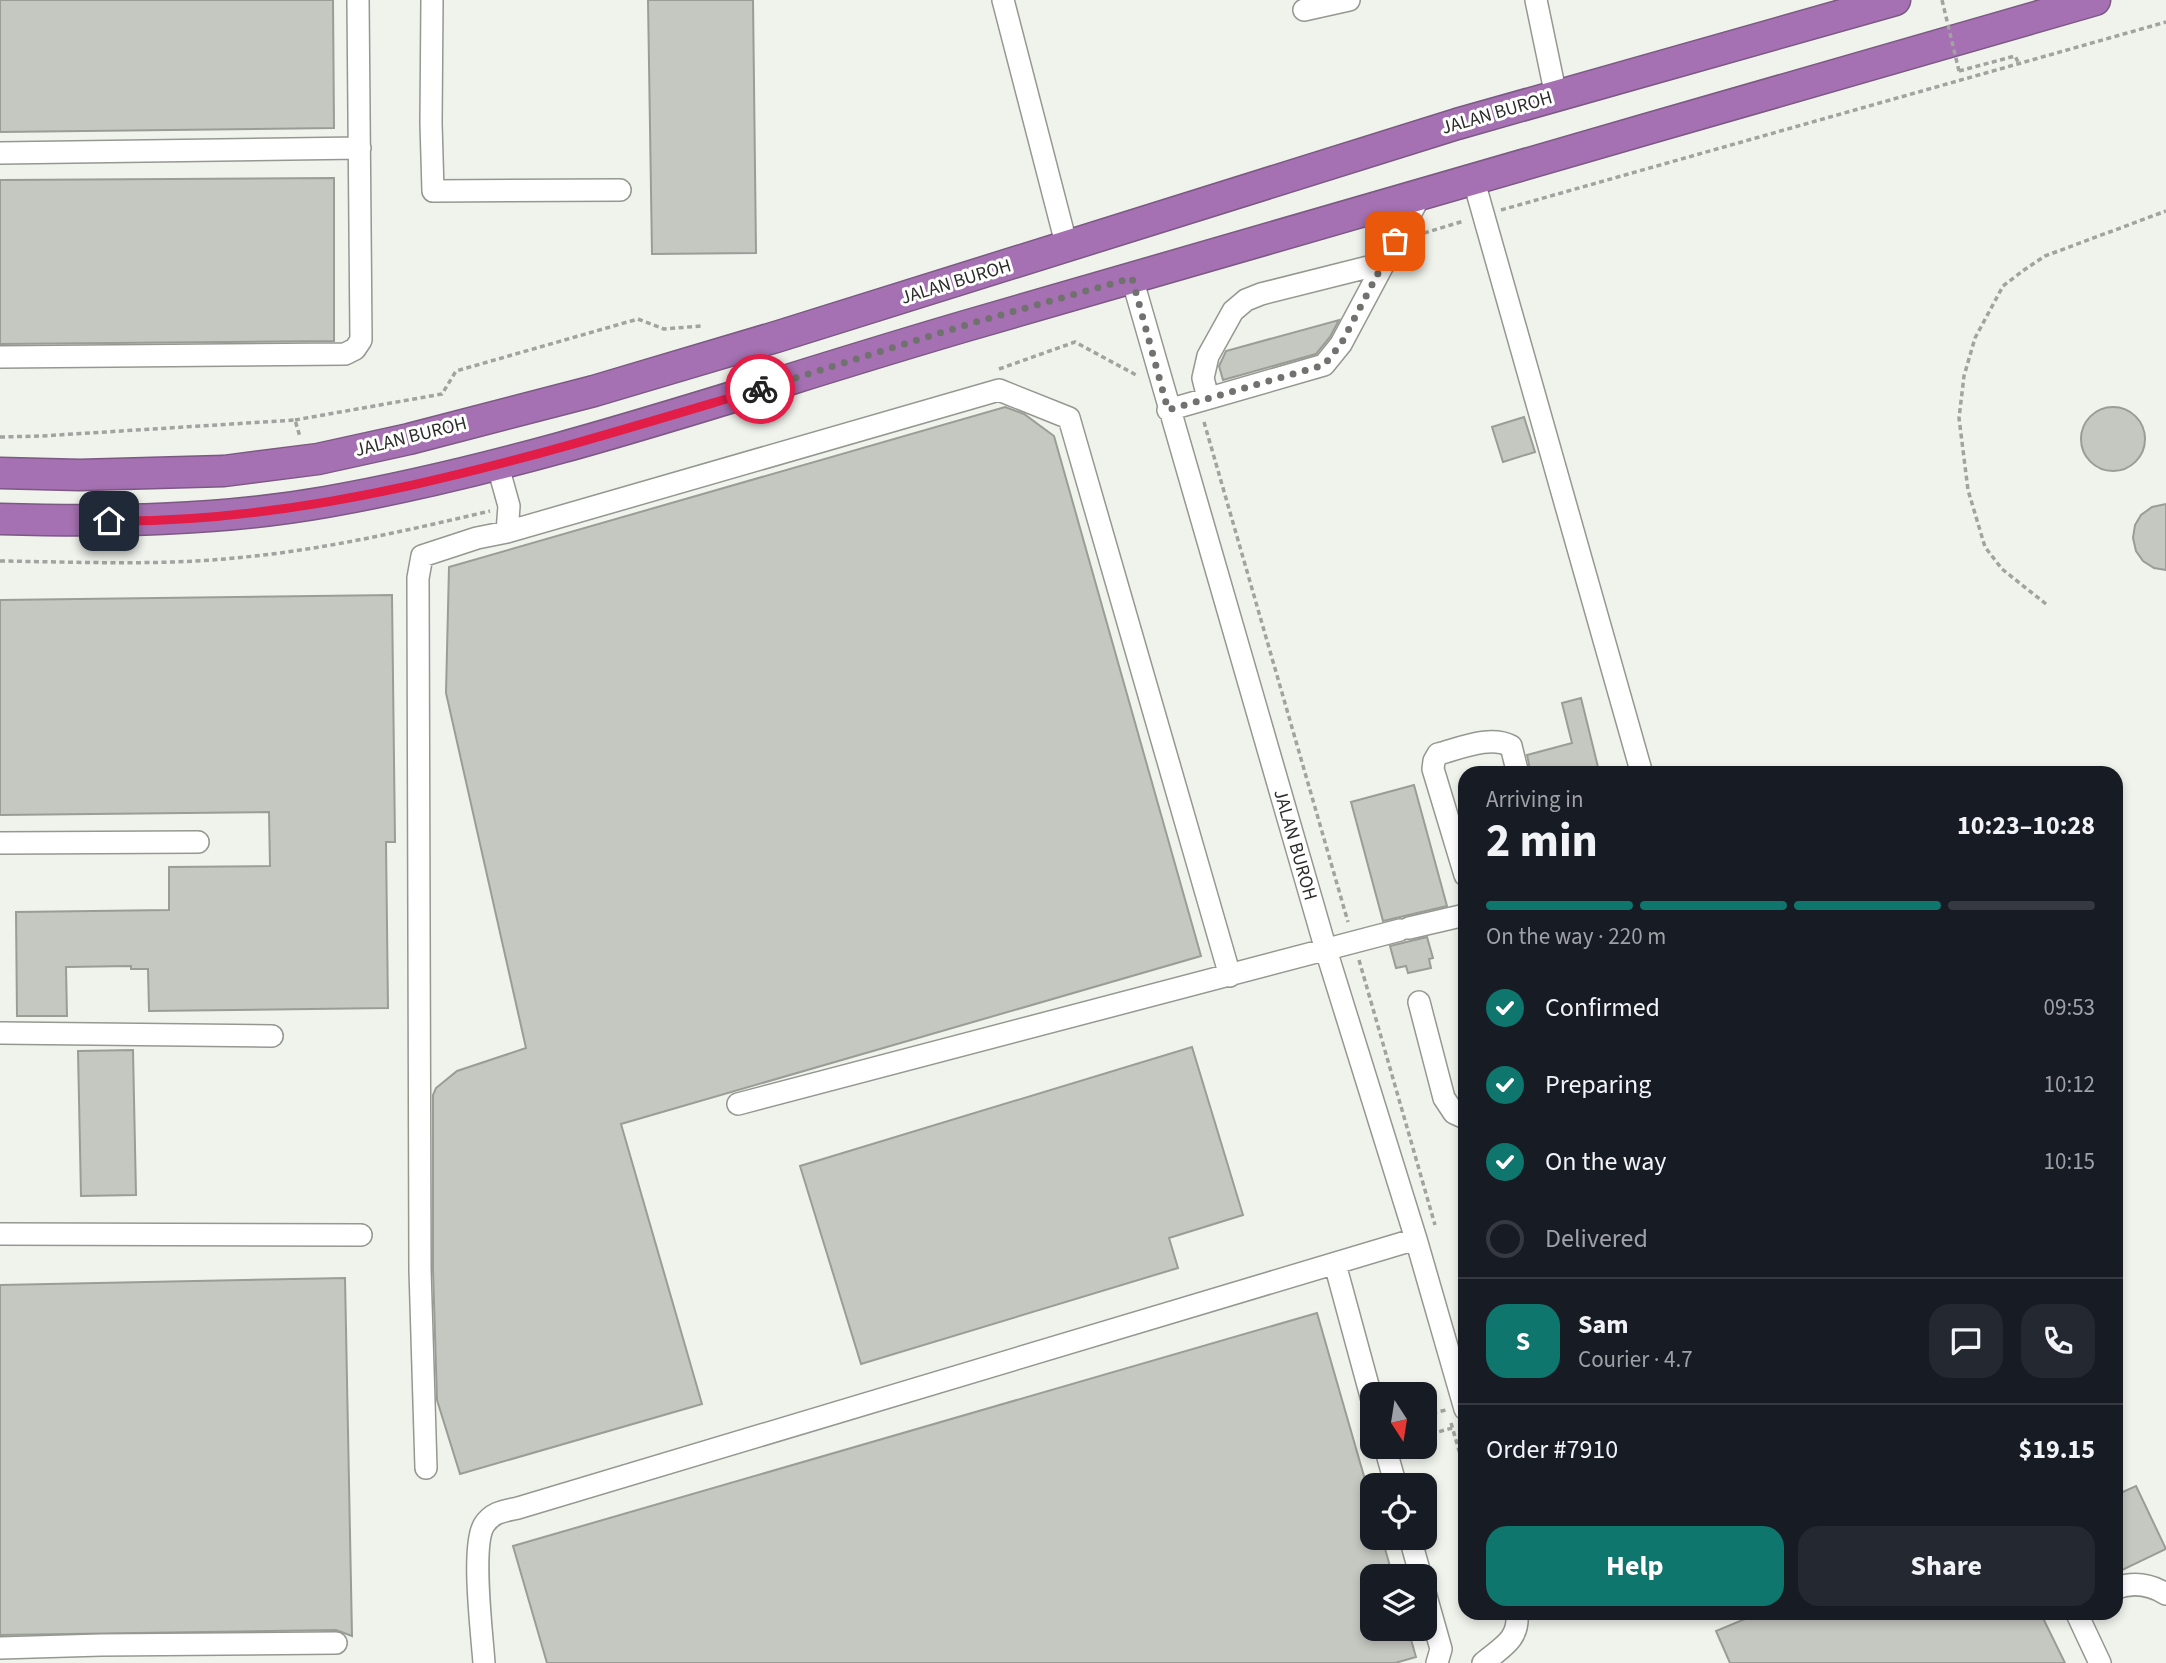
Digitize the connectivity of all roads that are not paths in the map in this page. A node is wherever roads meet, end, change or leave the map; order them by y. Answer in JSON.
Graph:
{"nodes":[{"id":1,"x":358,"y":0,"type":"edge"},
{"id":2,"x":432,"y":0,"type":"edge"},
{"id":3,"x":1003,"y":0,"type":"edge"},
{"id":4,"x":1349,"y":0,"type":"edge"},
{"id":5,"x":1536,"y":0,"type":"edge"},
{"id":6,"x":1895,"y":0,"type":"edge"},
{"id":7,"x":2095,"y":0,"type":"edge"},
{"id":8,"x":1304,"y":10,"type":"dead end"},
{"id":9,"x":1556,"y":96,"type":"junction"},
{"id":10,"x":360,"y":148,"type":"junction"},
{"id":11,"x":0,"y":153,"type":"edge"},
{"id":12,"x":1473,"y":178,"type":"junction"},
{"id":13,"x":620,"y":190,"type":"dead end"},
{"id":14,"x":1420,"y":194,"type":"junction"},
{"id":15,"x":1067,"y":247,"type":"junction"},
{"id":16,"x":1384,"y":263,"type":"junction"},
{"id":17,"x":1132,"y":278,"type":"junction"},
{"id":18,"x":0,"y":357,"type":"edge"},
{"id":19,"x":1203,"y":400,"type":"junction"},
{"id":20,"x":1168,"y":410,"type":"junction"},
{"id":21,"x":497,"y":463,"type":"junction"},
{"id":22,"x":0,"y":473,"type":"edge"},
{"id":23,"x":0,"y":519,"type":"edge"},
{"id":24,"x":507,"y":532,"type":"junction"},
{"id":25,"x":1516,"y":766,"type":"edge"},
{"id":26,"x":1640,"y":766,"type":"edge"},
{"id":27,"x":198,"y":842,"type":"dead end"},
{"id":28,"x":0,"y":843,"type":"edge"},
{"id":29,"x":1458,"y":852,"type":"edge"},
{"id":30,"x":1458,"y":917,"type":"edge"},
{"id":31,"x":1326,"y":950,"type":"junction"},
{"id":32,"x":1230,"y":976,"type":"junction"},
{"id":33,"x":1419,"y":1002,"type":"dead end"},
{"id":34,"x":0,"y":1033,"type":"edge"},
{"id":35,"x":272,"y":1036,"type":"dead end"},
{"id":36,"x":738,"y":1104,"type":"dead end"},
{"id":37,"x":1458,"y":1115,"type":"edge"},
{"id":38,"x":0,"y":1234,"type":"edge"},
{"id":39,"x":361,"y":1235,"type":"dead end"},
{"id":40,"x":1416,"y":1239,"type":"junction"},
{"id":41,"x":1335,"y":1264,"type":"junction"},
{"id":42,"x":1367,"y":1382,"type":"edge"},
{"id":43,"x":1458,"y":1397,"type":"edge"},
{"id":44,"x":426,"y":1468,"type":"dead end"},
{"id":45,"x":2123,"y":1586,"type":"edge"},
{"id":46,"x":2166,"y":1594,"type":"edge"},
{"id":47,"x":1517,"y":1620,"type":"edge"},
{"id":48,"x":2080,"y":1620,"type":"edge"},
{"id":49,"x":1437,"y":1635,"type":"edge"},
{"id":50,"x":335,"y":1643,"type":"dead end"},
{"id":51,"x":0,"y":1648,"type":"edge"},
{"id":52,"x":484,"y":1663,"type":"edge"},
{"id":53,"x":1437,"y":1663,"type":"edge"},
{"id":54,"x":1483,"y":1663,"type":"edge"},
{"id":55,"x":2100,"y":1663,"type":"edge"}],
"edges":[{"from":1,"to":10,"type":"lane"},
{"from":2,"to":13,"type":"lane"},
{"from":3,"to":15,"type":"lane"},
{"from":4,"to":8,"type":"lane"},
{"from":5,"to":9,"type":"lane"},
{"from":6,"to":9,"type":"highway","name":"JALAN BUROH"},
{"from":7,"to":12,"type":"highway"},
{"from":9,"to":15,"type":"highway","name":"JALAN BUROH"},
{"from":10,"to":11,"type":"lane"},
{"from":10,"to":18,"type":"lane"},
{"from":12,"to":14,"type":"highway"},
{"from":12,"to":26,"type":"lane"},
{"from":14,"to":16,"type":"lane"},
{"from":14,"to":17,"type":"highway"},
{"from":15,"to":22,"type":"highway","name":"JALAN BUROH"},
{"from":16,"to":19,"type":"lane"},
{"from":16,"to":19,"type":"lane"},
{"from":17,"to":20,"type":"lane","name":"JALAN BUROH"},
{"from":17,"to":21,"type":"highway"},
{"from":19,"to":20,"type":"lane"},
{"from":20,"to":31,"type":"lane","name":"JALAN BUROH"},
{"from":21,"to":23,"type":"highway"},
{"from":21,"to":24,"type":"lane"},
{"from":24,"to":32,"type":"lane"},
{"from":24,"to":44,"type":"lane"},
{"from":25,"to":29,"type":"lane"},
{"from":27,"to":28,"type":"lane"},
{"from":30,"to":31,"type":"lane"},
{"from":31,"to":32,"type":"lane"},
{"from":31,"to":40,"type":"lane","name":"JALAN BUROH"},
{"from":32,"to":36,"type":"lane"},
{"from":33,"to":37,"type":"lane"},
{"from":34,"to":35,"type":"lane"},
{"from":38,"to":39,"type":"lane"},
{"from":40,"to":41,"type":"lane"},
{"from":40,"to":43,"type":"lane","name":"JALAN BUROH"},
{"from":41,"to":42,"type":"lane"},
{"from":41,"to":52,"type":"lane"},
{"from":45,"to":46,"type":"lane"},
{"from":47,"to":54,"type":"lane"},
{"from":48,"to":55,"type":"lane"},
{"from":49,"to":53,"type":"lane"},
{"from":50,"to":51,"type":"lane"}]}
